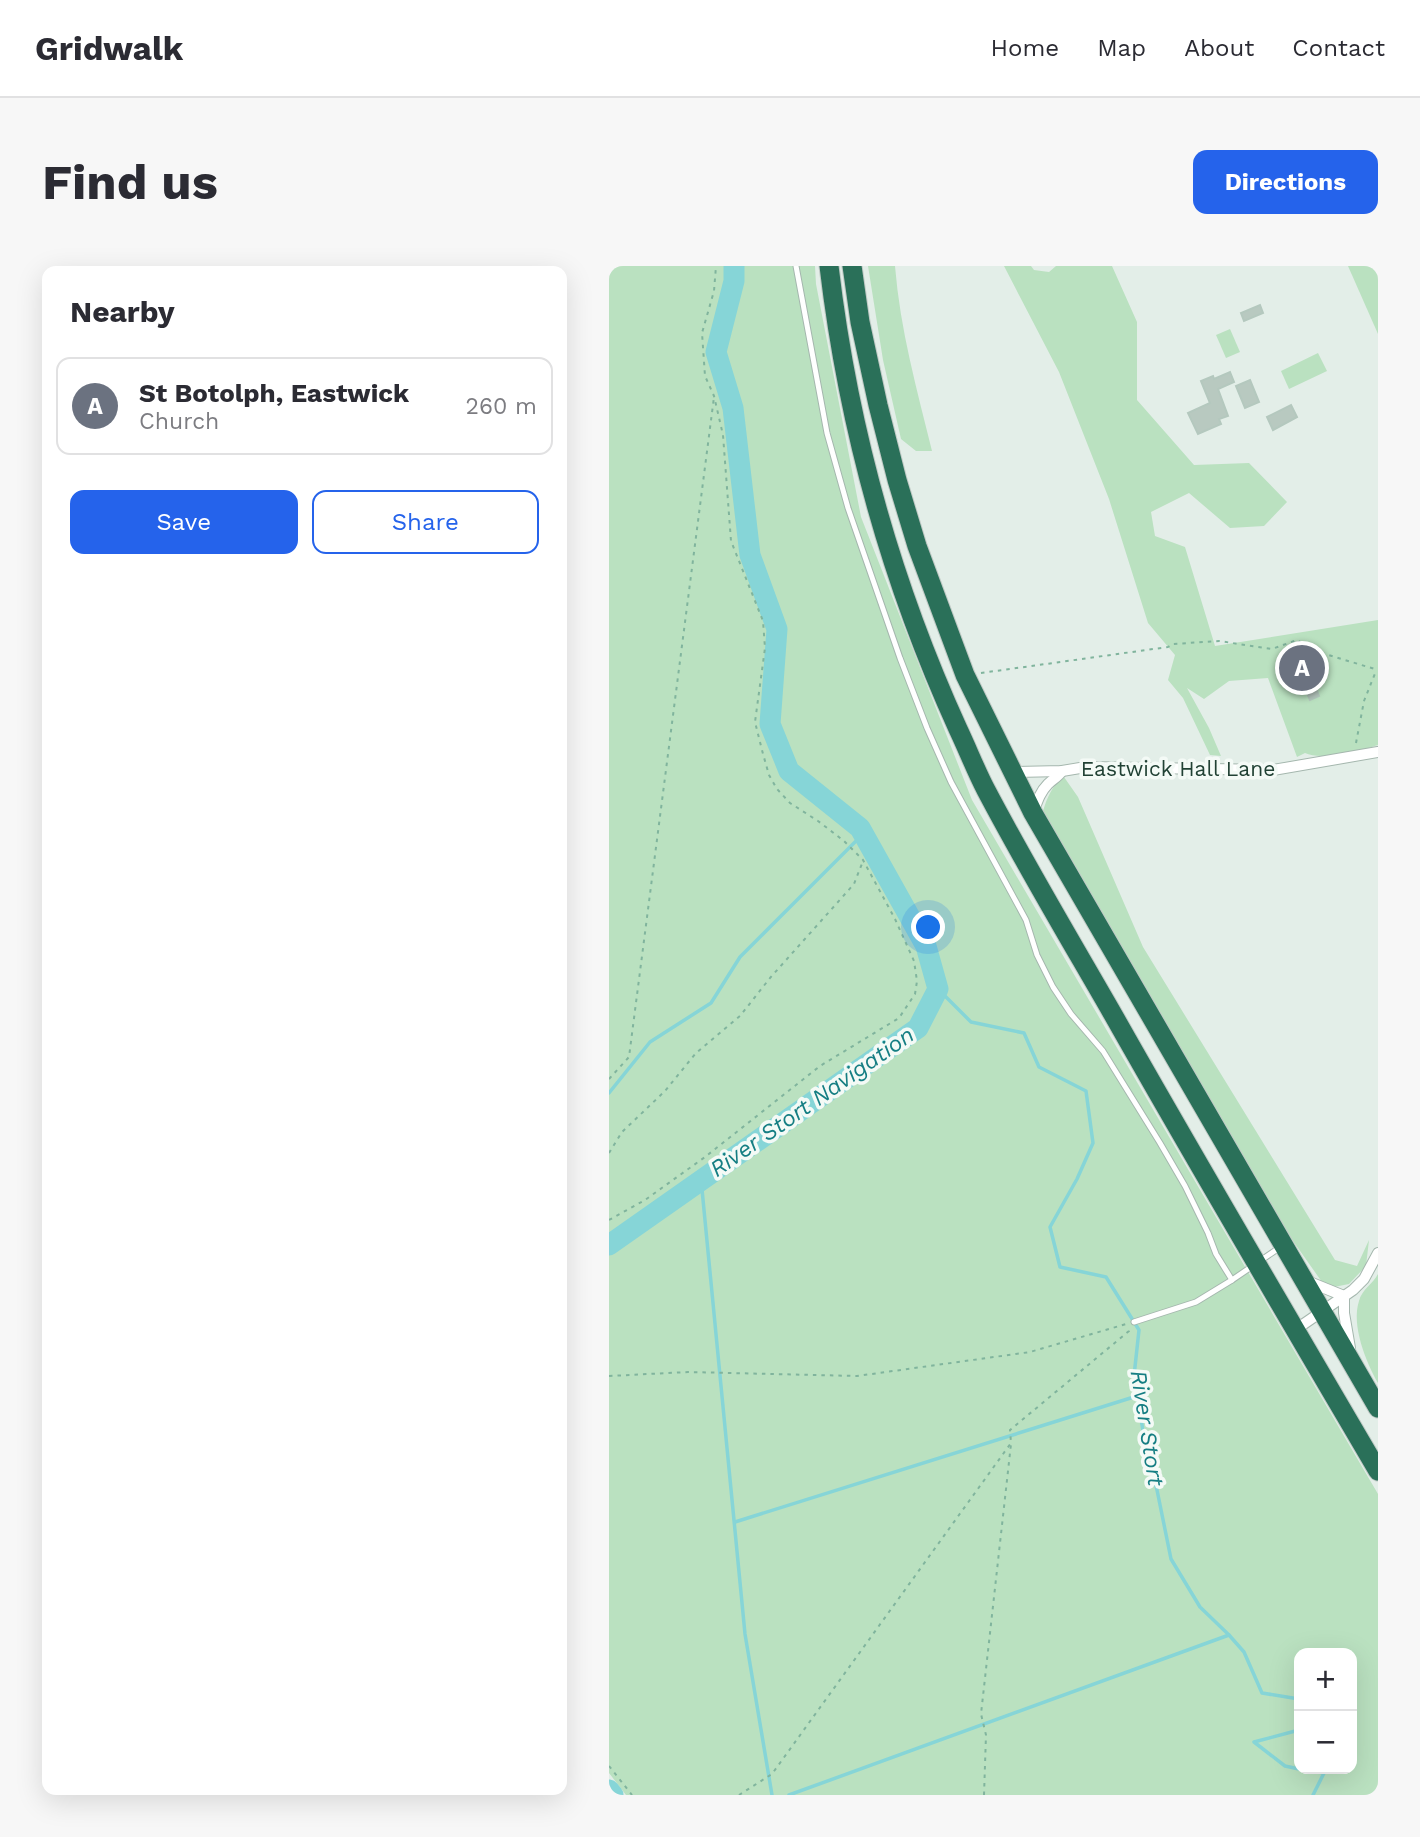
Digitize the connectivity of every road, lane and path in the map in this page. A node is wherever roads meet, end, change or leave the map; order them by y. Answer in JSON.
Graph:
{"nodes":[{"id":1,"x":716,"y":266,"type":"edge"},
{"id":2,"x":796,"y":266,"type":"edge"},
{"id":3,"x":829,"y":266,"type":"edge"},
{"id":4,"x":852,"y":266,"type":"edge"},
{"id":5,"x":714,"y":396,"type":"junction"},
{"id":6,"x":1377,"y":670,"type":"edge"},
{"id":7,"x":965,"y":676,"type":"junction"},
{"id":8,"x":1378,"y":751,"type":"edge"},
{"id":9,"x":1353,"y":756,"type":"junction"},
{"id":10,"x":1062,"y":771,"type":"junction"},
{"id":11,"x":1012,"y":772,"type":"junction"},
{"id":12,"x":1033,"y":813,"type":"junction"},
{"id":13,"x":863,"y":860,"type":"junction"},
{"id":14,"x":609,"y":1079,"type":"edge"},
{"id":15,"x":609,"y":1153,"type":"edge"},
{"id":16,"x":609,"y":1220,"type":"edge"},
{"id":17,"x":1283,"y":1245,"type":"junction"},
{"id":18,"x":1378,"y":1253,"type":"edge"},
{"id":19,"x":1256,"y":1262,"type":"junction"},
{"id":20,"x":1232,"y":1280,"type":"junction"},
{"id":21,"x":1304,"y":1280,"type":"junction"},
{"id":22,"x":1344,"y":1296,"type":"junction"},
{"id":23,"x":1322,"y":1312,"type":"junction"},
{"id":24,"x":1131,"y":1324,"type":"junction"},
{"id":25,"x":1295,"y":1330,"type":"junction"},
{"id":26,"x":1353,"y":1365,"type":"junction"},
{"id":27,"x":609,"y":1376,"type":"edge"},
{"id":28,"x":1378,"y":1408,"type":"edge"},
{"id":29,"x":1011,"y":1443,"type":"junction"},
{"id":30,"x":1378,"y":1471,"type":"edge"},
{"id":31,"x":609,"y":1766,"type":"edge"},
{"id":32,"x":632,"y":1795,"type":"edge"},
{"id":33,"x":739,"y":1795,"type":"edge"},
{"id":34,"x":984,"y":1795,"type":"edge"}],
"edges":[{"from":1,"to":5,"type":"path"},
{"from":2,"to":20,"type":"lane"},
{"from":3,"to":19,"type":"highway"},
{"from":4,"to":7,"type":"highway"},
{"from":5,"to":13,"type":"path"},
{"from":5,"to":14,"type":"path"},
{"from":6,"to":7,"type":"path"},
{"from":6,"to":9,"type":"path"},
{"from":7,"to":11,"type":"highway"},
{"from":8,"to":9,"type":"street","name":"Eastwick Hall Lane"},
{"from":9,"to":10,"type":"street","name":"Eastwick Hall Lane"},
{"from":10,"to":11,"type":"street","name":"Eastwick Hall Lane"},
{"from":10,"to":12,"type":"street","name":"Eastwick Hall Lane"},
{"from":11,"to":12,"type":"highway"},
{"from":12,"to":17,"type":"highway"},
{"from":13,"to":15,"type":"path"},
{"from":13,"to":16,"type":"path"},
{"from":17,"to":19,"type":"lane"},
{"from":17,"to":21,"type":"highway"},
{"from":18,"to":22,"type":"street"},
{"from":19,"to":20,"type":"lane"},
{"from":19,"to":25,"type":"highway"},
{"from":20,"to":24,"type":"lane"},
{"from":21,"to":22,"type":"street"},
{"from":21,"to":23,"type":"highway"},
{"from":22,"to":23,"type":"street"},
{"from":22,"to":26,"type":"street"},
{"from":23,"to":25,"type":"street"},
{"from":23,"to":26,"type":"highway"},
{"from":24,"to":27,"type":"path"},
{"from":24,"to":29,"type":"path"},
{"from":25,"to":30,"type":"highway"},
{"from":26,"to":28,"type":"highway"},
{"from":29,"to":33,"type":"path"},
{"from":29,"to":34,"type":"path"},
{"from":31,"to":32,"type":"path"}]}
